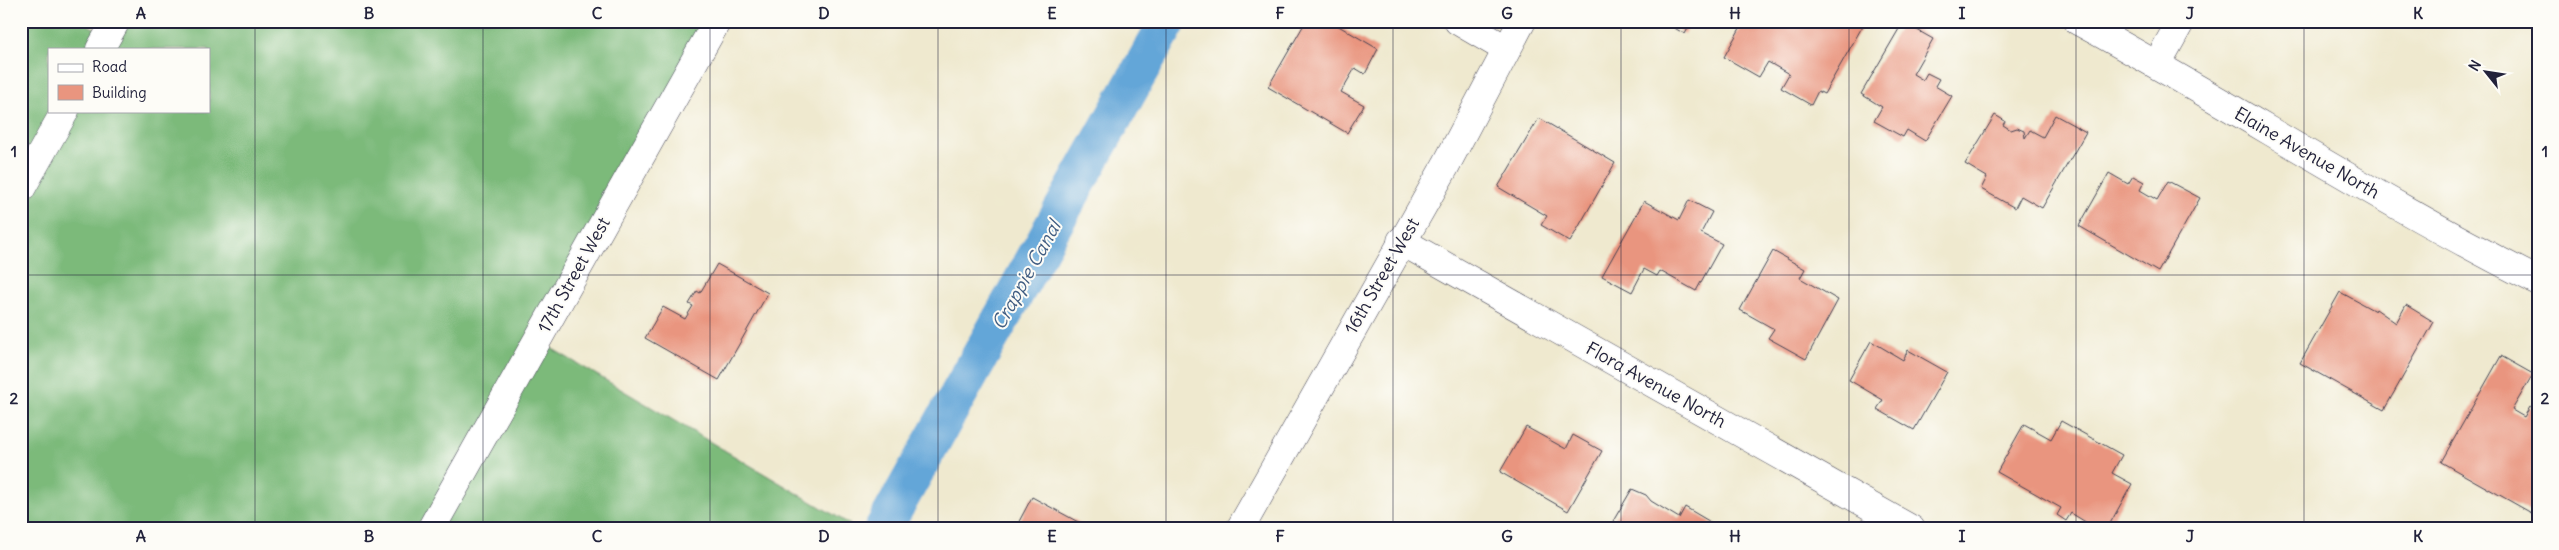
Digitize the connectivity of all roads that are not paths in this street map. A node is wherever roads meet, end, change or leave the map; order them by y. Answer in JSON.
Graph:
{"nodes":[{"id":1,"x":116,"y":21,"type":"edge"},
{"id":2,"x":717,"y":21,"type":"edge"},
{"id":3,"x":1458,"y":21,"type":"edge"},
{"id":4,"x":1522,"y":21,"type":"edge"},
{"id":5,"x":2078,"y":21,"type":"edge"},
{"id":6,"x":2181,"y":21,"type":"edge"},
{"id":7,"x":101,"y":48,"type":"edge"},
{"id":8,"x":1506,"y":49,"type":"junction"},
{"id":9,"x":2157,"y":64,"type":"junction"},
{"id":10,"x":64,"y":112,"type":"edge"},
{"id":11,"x":21,"y":189,"type":"edge"},
{"id":12,"x":1402,"y":241,"type":"junction"},
{"id":13,"x":2538,"y":282,"type":"edge"},
{"id":14,"x":431,"y":529,"type":"edge"},
{"id":15,"x":1240,"y":529,"type":"edge"},
{"id":16,"x":1911,"y":529,"type":"edge"}],
"edges":[{"from":1,"to":7,"type":"street"},
{"from":2,"to":14,"type":"street","name":"17th Street West"},
{"from":3,"to":8,"type":"street"},
{"from":4,"to":8,"type":"street","name":"16th Street West"},
{"from":5,"to":9,"type":"street","name":"Elaine Avenue North"},
{"from":6,"to":9,"type":"street"},
{"from":8,"to":12,"type":"street","name":"16th Street West"},
{"from":9,"to":13,"type":"street","name":"Elaine Avenue North"},
{"from":10,"to":11,"type":"street"},
{"from":12,"to":15,"type":"street","name":"16th Street West"},
{"from":12,"to":16,"type":"street","name":"Flora Avenue North"}]}
